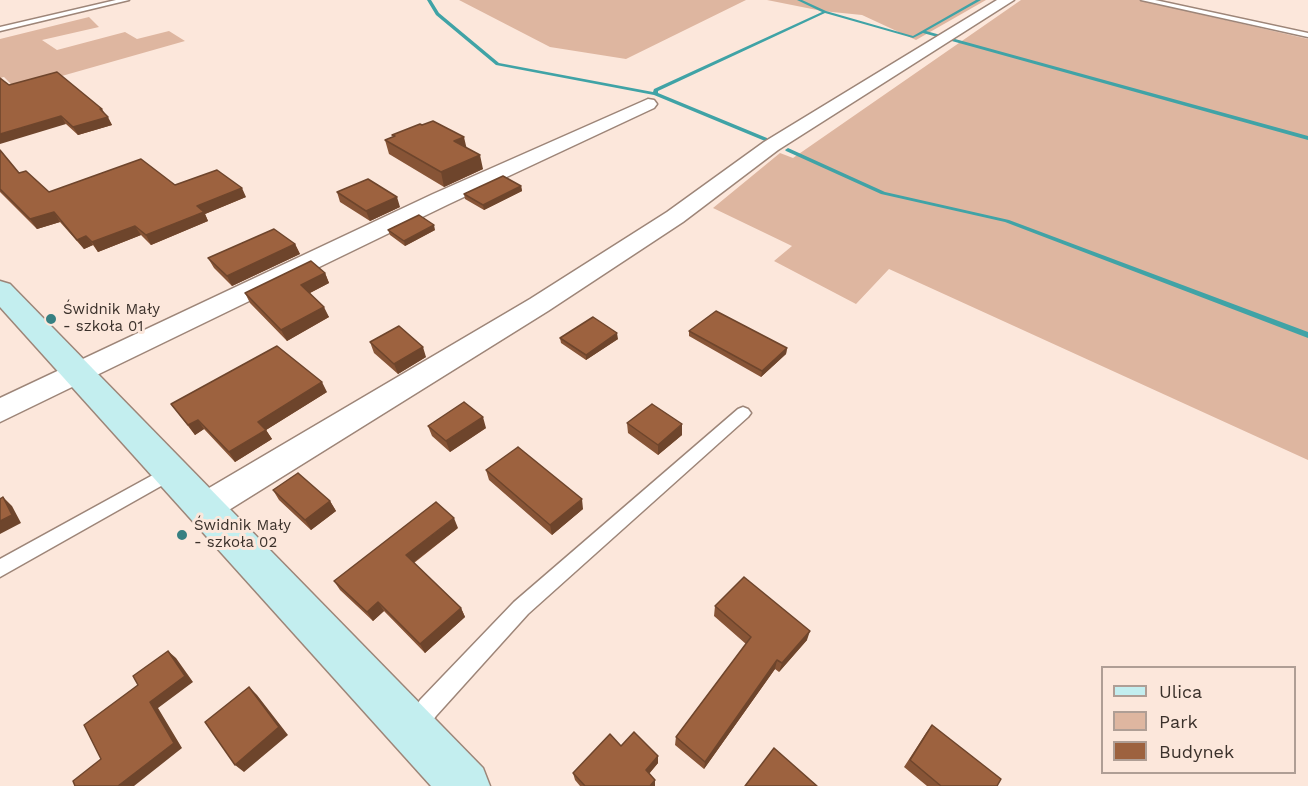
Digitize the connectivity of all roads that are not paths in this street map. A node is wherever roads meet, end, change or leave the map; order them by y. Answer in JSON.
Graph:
{"nodes":[{"id":1,"x":125,"y":0,"type":"edge"},
{"id":2,"x":1007,"y":0,"type":"edge"},
{"id":3,"x":1145,"y":0,"type":"edge"},
{"id":4,"x":0,"y":29,"type":"edge"},
{"id":5,"x":1308,"y":35,"type":"edge"},
{"id":6,"x":648,"y":104,"type":"dead end"},
{"id":7,"x":0,"y":290,"type":"edge"},
{"id":8,"x":79,"y":374,"type":"junction"},
{"id":9,"x":0,"y":411,"type":"edge"},
{"id":10,"x":743,"y":413,"type":"dead end"},
{"id":11,"x":171,"y":472,"type":"junction"},
{"id":12,"x":204,"y":508,"type":"junction"},
{"id":13,"x":0,"y":569,"type":"edge"},
{"id":14,"x":411,"y":730,"type":"junction"},
{"id":15,"x":465,"y":786,"type":"edge"}],
"edges":[{"from":1,"to":4,"type":"lane"},
{"from":2,"to":12,"type":"street"},
{"from":3,"to":5,"type":"lane"},
{"from":6,"to":8,"type":"street"},
{"from":7,"to":8,"type":"street"},
{"from":8,"to":9,"type":"street"},
{"from":8,"to":11,"type":"street"},
{"from":10,"to":14,"type":"lane"},
{"from":11,"to":12,"type":"street"},
{"from":11,"to":13,"type":"lane"},
{"from":12,"to":14,"type":"street"},
{"from":14,"to":15,"type":"street"}]}
